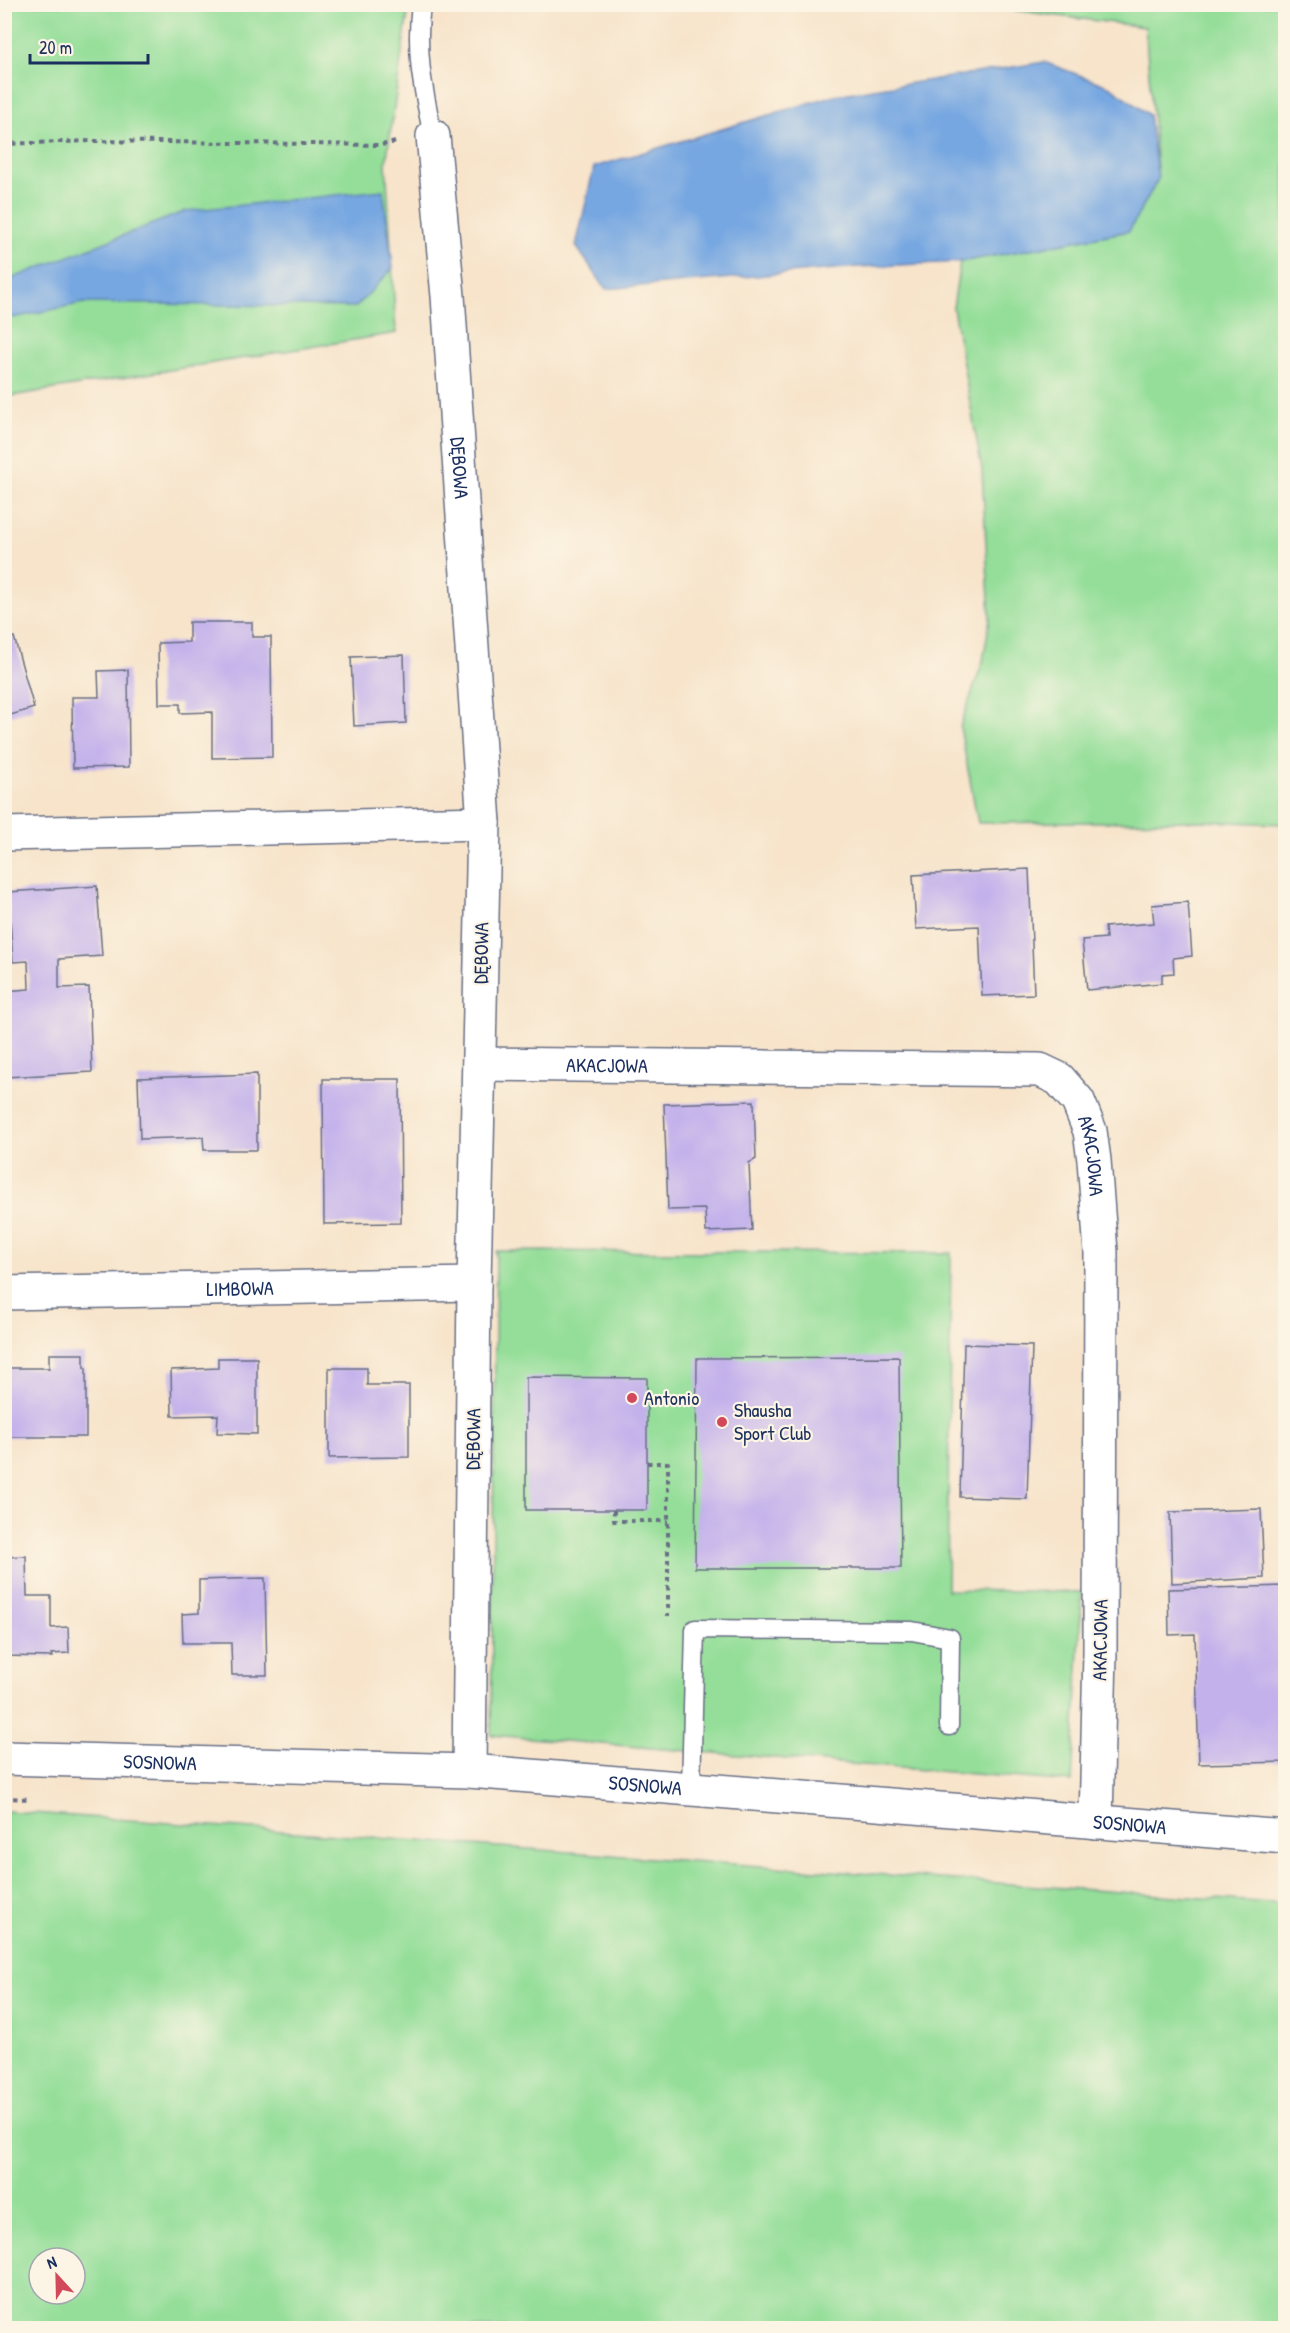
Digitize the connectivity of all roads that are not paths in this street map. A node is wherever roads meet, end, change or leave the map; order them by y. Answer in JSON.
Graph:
{"nodes":[{"id":1,"x":421,"y":4,"type":"edge"},
{"id":2,"x":433,"y":136,"type":"joint"},
{"id":3,"x":484,"y":823,"type":"junction"},
{"id":4,"x":4,"y":834,"type":"edge"},
{"id":5,"x":479,"y":1064,"type":"junction"},
{"id":6,"x":474,"y":1284,"type":"junction"},
{"id":7,"x":4,"y":1293,"type":"edge"},
{"id":8,"x":949,"y":1726,"type":"dead end"},
{"id":9,"x":4,"y":1758,"type":"edge"},
{"id":10,"x":469,"y":1771,"type":"junction"},
{"id":11,"x":691,"y":1790,"type":"junction"},
{"id":12,"x":1096,"y":1822,"type":"junction"},
{"id":13,"x":1286,"y":1837,"type":"edge"}],
"edges":[{"from":1,"to":2,"type":"lane"},
{"from":2,"to":3,"type":"street","name":"DĘBOWA"},
{"from":3,"to":4,"type":"street"},
{"from":3,"to":5,"type":"street","name":"DĘBOWA"},
{"from":5,"to":6,"type":"street","name":"DĘBOWA"},
{"from":5,"to":12,"type":"street","name":"AKACJOWA"},
{"from":6,"to":7,"type":"street","name":"LIMBOWA"},
{"from":6,"to":10,"type":"street","name":"DĘBOWA"},
{"from":8,"to":11,"type":"lane"},
{"from":9,"to":10,"type":"street","name":"SOSNOWA"},
{"from":10,"to":11,"type":"street","name":"SOSNOWA"},
{"from":11,"to":12,"type":"street","name":"SOSNOWA"},
{"from":12,"to":13,"type":"street","name":"SOSNOWA"}]}
